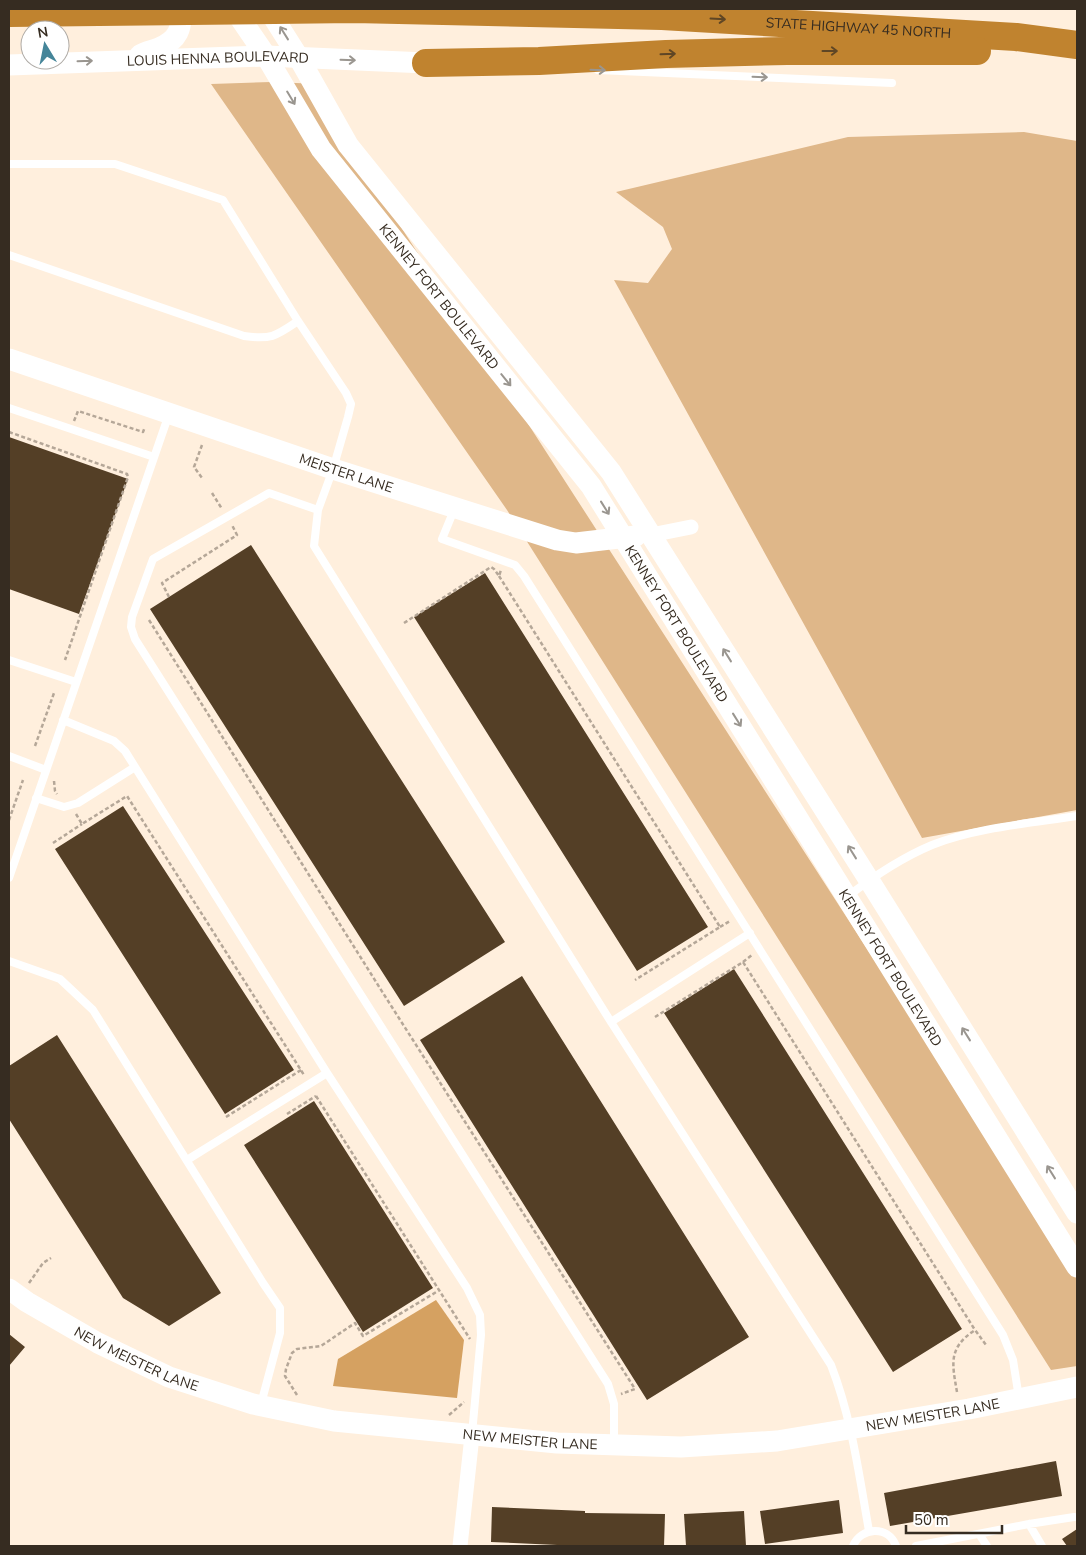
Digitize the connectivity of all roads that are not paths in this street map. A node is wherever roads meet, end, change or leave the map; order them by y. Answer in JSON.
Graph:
{"nodes":[{"id":1,"x":180,"y":9,"type":"edge"},
{"id":2,"x":234,"y":9,"type":"edge"},
{"id":3,"x":268,"y":9,"type":"edge"},
{"id":4,"x":354,"y":9,"type":"edge"},
{"id":5,"x":9,"y":13,"type":"edge"},
{"id":6,"x":1077,"y":45,"type":"edge"},
{"id":7,"x":1077,"y":49,"type":"edge"},
{"id":8,"x":266,"y":56,"type":"junction"},
{"id":9,"x":299,"y":58,"type":"junction"},
{"id":10,"x":131,"y":60,"type":"junction"},
{"id":11,"x":426,"y":63,"type":"junction"},
{"id":12,"x":9,"y":65,"type":"edge"},
{"id":13,"x":555,"y":69,"type":"dead end"},
{"id":14,"x":585,"y":70,"type":"dead end"},
{"id":15,"x":892,"y":83,"type":"dead end"},
{"id":16,"x":9,"y":164,"type":"edge"},
{"id":17,"x":9,"y":255,"type":"edge"},
{"id":18,"x":298,"y":321,"type":"junction"},
{"id":19,"x":9,"y":359,"type":"edge"},
{"id":20,"x":9,"y":408,"type":"edge"},
{"id":21,"x":169,"y":413,"type":"junction"},
{"id":22,"x":154,"y":457,"type":"junction"},
{"id":23,"x":333,"y":469,"type":"junction"},
{"id":24,"x":454,"y":508,"type":"junction"},
{"id":25,"x":318,"y":510,"type":"junction"},
{"id":26,"x":691,"y":527,"type":"dead end"},
{"id":27,"x":651,"y":535,"type":"junction"},
{"id":28,"x":623,"y":538,"type":"junction"},
{"id":29,"x":9,"y":660,"type":"edge"},
{"id":30,"x":76,"y":682,"type":"junction"},
{"id":31,"x":63,"y":720,"type":"junction"},
{"id":32,"x":9,"y":756,"type":"edge"},
{"id":33,"x":135,"y":768,"type":"junction"},
{"id":34,"x":46,"y":770,"type":"junction"},
{"id":35,"x":36,"y":798,"type":"junction"},
{"id":36,"x":1077,"y":816,"type":"edge"},
{"id":37,"x":9,"y":878,"type":"edge"},
{"id":38,"x":869,"y":880,"type":"junction"},
{"id":39,"x":848,"y":897,"type":"junction"},
{"id":40,"x":750,"y":933,"type":"junction"},
{"id":41,"x":9,"y":961,"type":"edge"},
{"id":42,"x":611,"y":1022,"type":"junction"},
{"id":43,"x":327,"y":1072,"type":"junction"},
{"id":44,"x":187,"y":1160,"type":"junction"},
{"id":45,"x":1077,"y":1213,"type":"edge"},
{"id":46,"x":1077,"y":1267,"type":"edge"},
{"id":47,"x":19,"y":1286,"type":"edge"},
{"id":48,"x":1077,"y":1387,"type":"edge"},
{"id":49,"x":1019,"y":1398,"type":"junction"},
{"id":50,"x":261,"y":1405,"type":"junction"},
{"id":51,"x":851,"y":1428,"type":"junction"},
{"id":52,"x":472,"y":1436,"type":"junction"},
{"id":53,"x":614,"y":1445,"type":"junction"},
{"id":54,"x":1074,"y":1517,"type":"dead end"},
{"id":55,"x":1029,"y":1524,"type":"junction"},
{"id":56,"x":869,"y":1531,"type":"junction"},
{"id":57,"x":979,"y":1534,"type":"junction"},
{"id":58,"x":460,"y":1546,"type":"edge"},
{"id":59,"x":852,"y":1546,"type":"edge"},
{"id":60,"x":896,"y":1546,"type":"edge"},
{"id":61,"x":916,"y":1546,"type":"edge"},
{"id":62,"x":987,"y":1546,"type":"edge"},
{"id":63,"x":1042,"y":1546,"type":"edge"}],
"edges":[{"from":1,"to":10,"type":"street"},
{"from":2,"to":8,"type":"street","name":"KENNEY FORT BOULEVARD"},
{"from":9,"to":3,"type":"street","name":"KENNEY FORT BOULEVARD","one_way":true},
{"from":4,"to":5,"type":"highway","name":"STATE HIGHWAY 45 NORTH"},
{"from":4,"to":6,"type":"highway","name":"STATE HIGHWAY 45 NORTH","one_way":true},
{"from":11,"to":7,"type":"highway","one_way":true},
{"from":8,"to":9,"type":"street","name":"LOUIS HENNA BOULEVARD"},
{"from":8,"to":10,"type":"street","name":"LOUIS HENNA BOULEVARD"},
{"from":8,"to":28,"type":"street","name":"KENNEY FORT BOULEVARD","one_way":true},
{"from":9,"to":11,"type":"street","name":"LOUIS HENNA BOULEVARD","one_way":true},
{"from":9,"to":27,"type":"street","name":"KENNEY FORT BOULEVARD"},
{"from":12,"to":10,"type":"street","name":"LOUIS HENNA BOULEVARD","one_way":true},
{"from":11,"to":13,"type":"lane"},
{"from":14,"to":15,"type":"lane","one_way":true},
{"from":16,"to":18,"type":"lane"},
{"from":17,"to":18,"type":"lane"},
{"from":18,"to":23,"type":"lane"},
{"from":19,"to":21,"type":"street","name":"MEISTER LANE"},
{"from":20,"to":22,"type":"lane"},
{"from":21,"to":22,"type":"lane"},
{"from":21,"to":23,"type":"street","name":"MEISTER LANE"},
{"from":22,"to":30,"type":"lane"},
{"from":23,"to":24,"type":"street","name":"MEISTER LANE"},
{"from":23,"to":25,"type":"lane"},
{"from":24,"to":28,"type":"street","name":"MEISTER LANE"},
{"from":24,"to":40,"type":"lane"},
{"from":25,"to":42,"type":"lane"},
{"from":25,"to":53,"type":"lane"},
{"from":26,"to":27,"type":"street","name":"MEISTER LANE"},
{"from":27,"to":28,"type":"street","name":"MEISTER LANE"},
{"from":38,"to":27,"type":"street","name":"KENNEY FORT BOULEVARD","one_way":true},
{"from":28,"to":39,"type":"street","name":"KENNEY FORT BOULEVARD","one_way":true},
{"from":29,"to":30,"type":"lane"},
{"from":30,"to":31,"type":"lane"},
{"from":31,"to":33,"type":"lane"},
{"from":31,"to":34,"type":"lane"},
{"from":32,"to":34,"type":"lane"},
{"from":33,"to":35,"type":"lane"},
{"from":33,"to":43,"type":"lane"},
{"from":34,"to":35,"type":"lane"},
{"from":35,"to":37,"type":"lane"},
{"from":36,"to":38,"type":"lane"},
{"from":38,"to":39,"type":"lane"},
{"from":45,"to":38,"type":"street","name":"KENNEY FORT BOULEVARD","one_way":true},
{"from":39,"to":46,"type":"street","name":"KENNEY FORT BOULEVARD"},
{"from":40,"to":42,"type":"lane"},
{"from":40,"to":49,"type":"lane"},
{"from":41,"to":44,"type":"lane"},
{"from":42,"to":51,"type":"lane"},
{"from":43,"to":44,"type":"lane"},
{"from":43,"to":52,"type":"lane"},
{"from":44,"to":50,"type":"lane"},
{"from":47,"to":50,"type":"street","name":"NEW MEISTER LANE"},
{"from":48,"to":49,"type":"street","name":"NEW MEISTER LANE"},
{"from":49,"to":51,"type":"street","name":"NEW MEISTER LANE"},
{"from":50,"to":52,"type":"street","name":"NEW MEISTER LANE"},
{"from":51,"to":53,"type":"street","name":"NEW MEISTER LANE"},
{"from":51,"to":56,"type":"lane"},
{"from":52,"to":53,"type":"street","name":"NEW MEISTER LANE"},
{"from":52,"to":58,"type":"street"},
{"from":54,"to":55,"type":"lane"},
{"from":55,"to":57,"type":"lane"},
{"from":55,"to":63,"type":"lane"},
{"from":56,"to":59,"type":"lane"},
{"from":56,"to":60,"type":"lane"},
{"from":57,"to":61,"type":"lane"},
{"from":57,"to":62,"type":"lane"}]}
